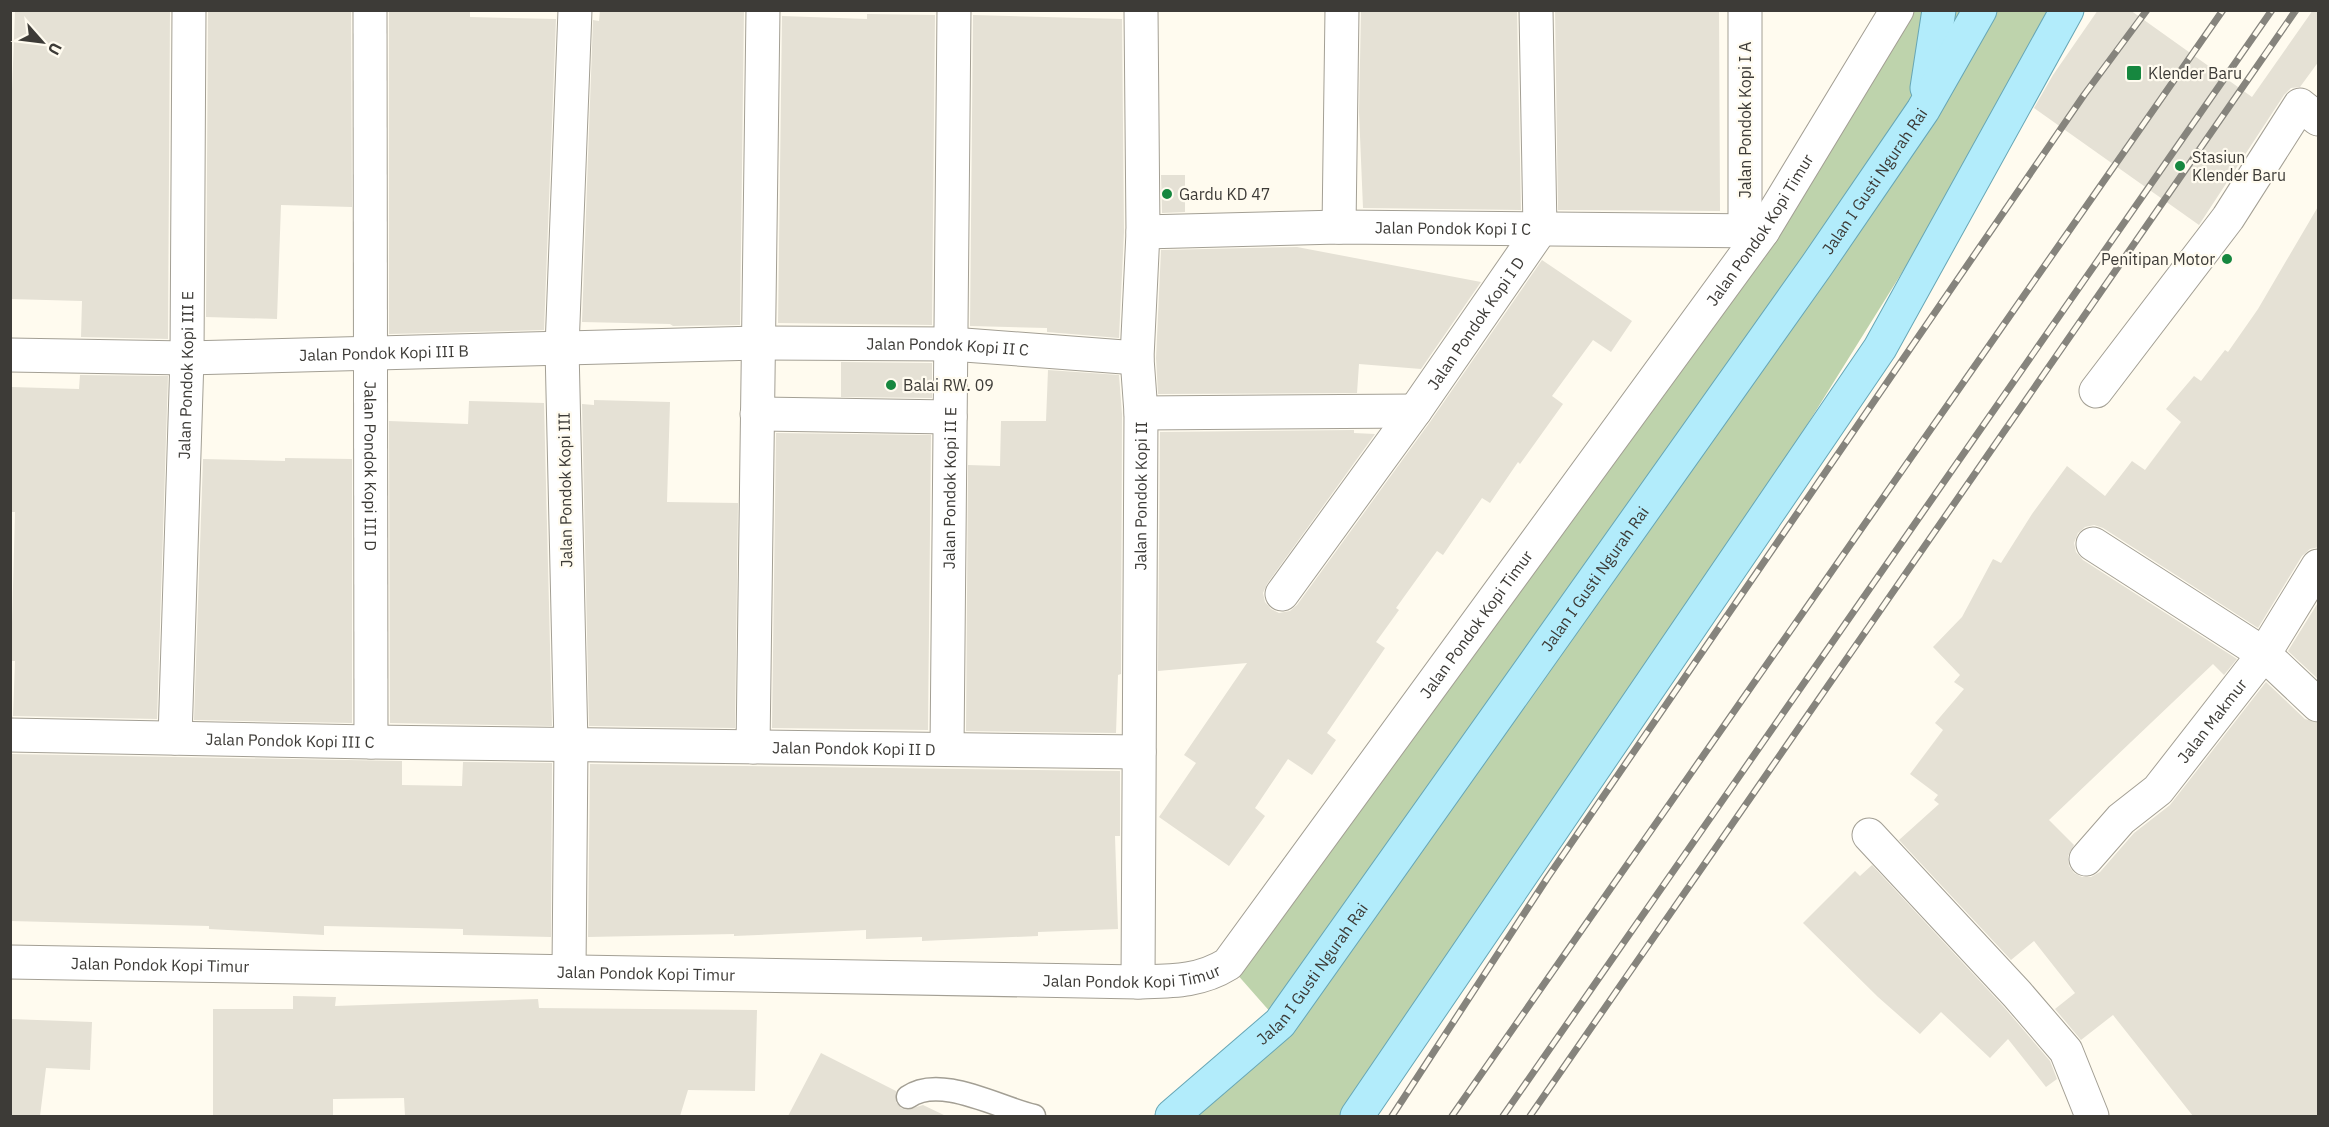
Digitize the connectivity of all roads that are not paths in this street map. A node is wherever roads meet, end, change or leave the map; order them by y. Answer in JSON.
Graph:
{"nodes":[{"id":1,"x":189,"y":10,"type":"edge"},
{"id":2,"x":370,"y":10,"type":"edge"},
{"id":3,"x":575,"y":10,"type":"edge"},
{"id":4,"x":763,"y":10,"type":"edge"},
{"id":5,"x":954,"y":10,"type":"edge"},
{"id":6,"x":1141,"y":10,"type":"edge"},
{"id":7,"x":1342,"y":10,"type":"edge"},
{"id":8,"x":1536,"y":10,"type":"edge"},
{"id":9,"x":1744,"y":10,"type":"edge"},
{"id":10,"x":1897,"y":10,"type":"edge"},
{"id":11,"x":1939,"y":10,"type":"edge"},
{"id":12,"x":1980,"y":10,"type":"edge"},
{"id":13,"x":2067,"y":10,"type":"edge"},
{"id":14,"x":1923,"y":110,"type":"junction"},
{"id":15,"x":2309,"y":112,"type":"edge"},
{"id":16,"x":1339,"y":227,"type":"junction"},
{"id":17,"x":1539,"y":230,"type":"junction"},
{"id":18,"x":1754,"y":231,"type":"junction"},
{"id":19,"x":1143,"y":232,"type":"junction"},
{"id":20,"x":758,"y":343,"type":"junction"},
{"id":21,"x":951,"y":344,"type":"junction"},
{"id":22,"x":562,"y":348,"type":"junction"},
{"id":23,"x":370,"y":351,"type":"junction"},
{"id":24,"x":10,"y":355,"type":"edge"},
{"id":25,"x":187,"y":358,"type":"junction"},
{"id":26,"x":1137,"y":358,"type":"junction"},
{"id":27,"x":2096,"y":391,"type":"dead end"},
{"id":28,"x":1415,"y":411,"type":"junction"},
{"id":29,"x":1142,"y":412,"type":"junction"},
{"id":30,"x":757,"y":414,"type":"junction"},
{"id":31,"x":951,"y":417,"type":"junction"},
{"id":32,"x":2093,"y":544,"type":"dead end"},
{"id":33,"x":2319,"y":566,"type":"edge"},
{"id":34,"x":1282,"y":594,"type":"dead end"},
{"id":35,"x":2264,"y":654,"type":"junction"},
{"id":36,"x":2319,"y":705,"type":"edge"},
{"id":37,"x":10,"y":735,"type":"edge"},
{"id":38,"x":175,"y":738,"type":"junction"},
{"id":39,"x":371,"y":742,"type":"junction"},
{"id":40,"x":570,"y":745,"type":"junction"},
{"id":41,"x":753,"y":747,"type":"junction"},
{"id":42,"x":947,"y":749,"type":"junction"},
{"id":43,"x":1139,"y":752,"type":"junction"},
{"id":44,"x":1869,"y":835,"type":"dead end"},
{"id":45,"x":2086,"y":859,"type":"dead end"},
{"id":46,"x":10,"y":962,"type":"edge"},
{"id":47,"x":569,"y":970,"type":"junction"},
{"id":48,"x":1138,"y":982,"type":"junction"},
{"id":49,"x":908,"y":1097,"type":"dead end"},
{"id":50,"x":1034,"y":1116,"type":"edge"},
{"id":51,"x":1172,"y":1116,"type":"edge"},
{"id":52,"x":1357,"y":1116,"type":"edge"},
{"id":53,"x":2092,"y":1116,"type":"edge"}],
"edges":[{"from":1,"to":25,"type":"street","name":"Jalan Pondok Kopi III E"},
{"from":2,"to":23,"type":"street","name":"Jalan Pondok Kopi III D"},
{"from":3,"to":22,"type":"street","name":"Jalan Pondok Kopi III"},
{"from":4,"to":20,"type":"street"},
{"from":5,"to":21,"type":"street","name":"Jalan Pondok Kopi II E"},
{"from":6,"to":19,"type":"street","name":"Jalan Pondok Kopi II"},
{"from":7,"to":16,"type":"street"},
{"from":8,"to":17,"type":"street"},
{"from":9,"to":18,"type":"street","name":"Jalan Pondok Kopi I A"},
{"from":10,"to":18,"type":"street","name":"Jalan Pondok Kopi Timur"},
{"from":11,"to":14,"type":"main road"},
{"from":12,"to":14,"type":"main road","name":"Jalan I Gusti Ngurah Rai"},
{"from":13,"to":52,"type":"main road"},
{"from":14,"to":51,"type":"main road","name":"Jalan I Gusti Ngurah Rai"},
{"from":15,"to":27,"type":"street"},
{"from":16,"to":17,"type":"street","name":"Jalan Pondok Kopi I C"},
{"from":16,"to":19,"type":"street","name":"Jalan Pondok Kopi I C"},
{"from":17,"to":18,"type":"street","name":"Jalan Pondok Kopi I C"},
{"from":17,"to":28,"type":"street","name":"Jalan Pondok Kopi I D"},
{"from":18,"to":48,"type":"street","name":"Jalan Pondok Kopi Timur"},
{"from":19,"to":26,"type":"street","name":"Jalan Pondok Kopi II"},
{"from":20,"to":21,"type":"street","name":"Jalan Pondok Kopi II C"},
{"from":20,"to":22,"type":"street","name":"Jalan Pondok Kopi III B"},
{"from":20,"to":30,"type":"street"},
{"from":21,"to":26,"type":"street","name":"Jalan Pondok Kopi II C"},
{"from":21,"to":31,"type":"street","name":"Jalan Pondok Kopi II E"},
{"from":22,"to":23,"type":"street","name":"Jalan Pondok Kopi III B"},
{"from":22,"to":40,"type":"street","name":"Jalan Pondok Kopi III"},
{"from":23,"to":25,"type":"street","name":"Jalan Pondok Kopi III B"},
{"from":23,"to":39,"type":"street","name":"Jalan Pondok Kopi III D"},
{"from":24,"to":25,"type":"street","name":"Jalan Pondok Kopi III B"},
{"from":25,"to":38,"type":"street","name":"Jalan Pondok Kopi III E"},
{"from":26,"to":29,"type":"street","name":"Jalan Pondok Kopi II"},
{"from":28,"to":29,"type":"street"},
{"from":28,"to":34,"type":"street","name":"Jalan Pondok Kopi I D"},
{"from":29,"to":43,"type":"street","name":"Jalan Pondok Kopi II"},
{"from":30,"to":31,"type":"street"},
{"from":30,"to":41,"type":"street"},
{"from":31,"to":42,"type":"street","name":"Jalan Pondok Kopi II E"},
{"from":32,"to":35,"type":"street"},
{"from":33,"to":35,"type":"street","name":"Jalan Makmur"},
{"from":35,"to":36,"type":"street"},
{"from":35,"to":45,"type":"street","name":"Jalan Makmur"},
{"from":37,"to":38,"type":"street","name":"Jalan Pondok Kopi III C"},
{"from":38,"to":39,"type":"street","name":"Jalan Pondok Kopi III C"},
{"from":39,"to":40,"type":"street","name":"Jalan Pondok Kopi III C"},
{"from":40,"to":41,"type":"street","name":"Jalan Pondok Kopi II D"},
{"from":40,"to":47,"type":"street","name":"Jalan Pondok Kopi III"},
{"from":41,"to":42,"type":"street","name":"Jalan Pondok Kopi II D"},
{"from":42,"to":43,"type":"street","name":"Jalan Pondok Kopi II D"},
{"from":43,"to":48,"type":"street","name":"Jalan Pondok Kopi II"},
{"from":44,"to":53,"type":"street"},
{"from":46,"to":47,"type":"street","name":"Jalan Pondok Kopi Timur"},
{"from":47,"to":48,"type":"street","name":"Jalan Pondok Kopi Timur"},
{"from":49,"to":50,"type":"lane"}]}
